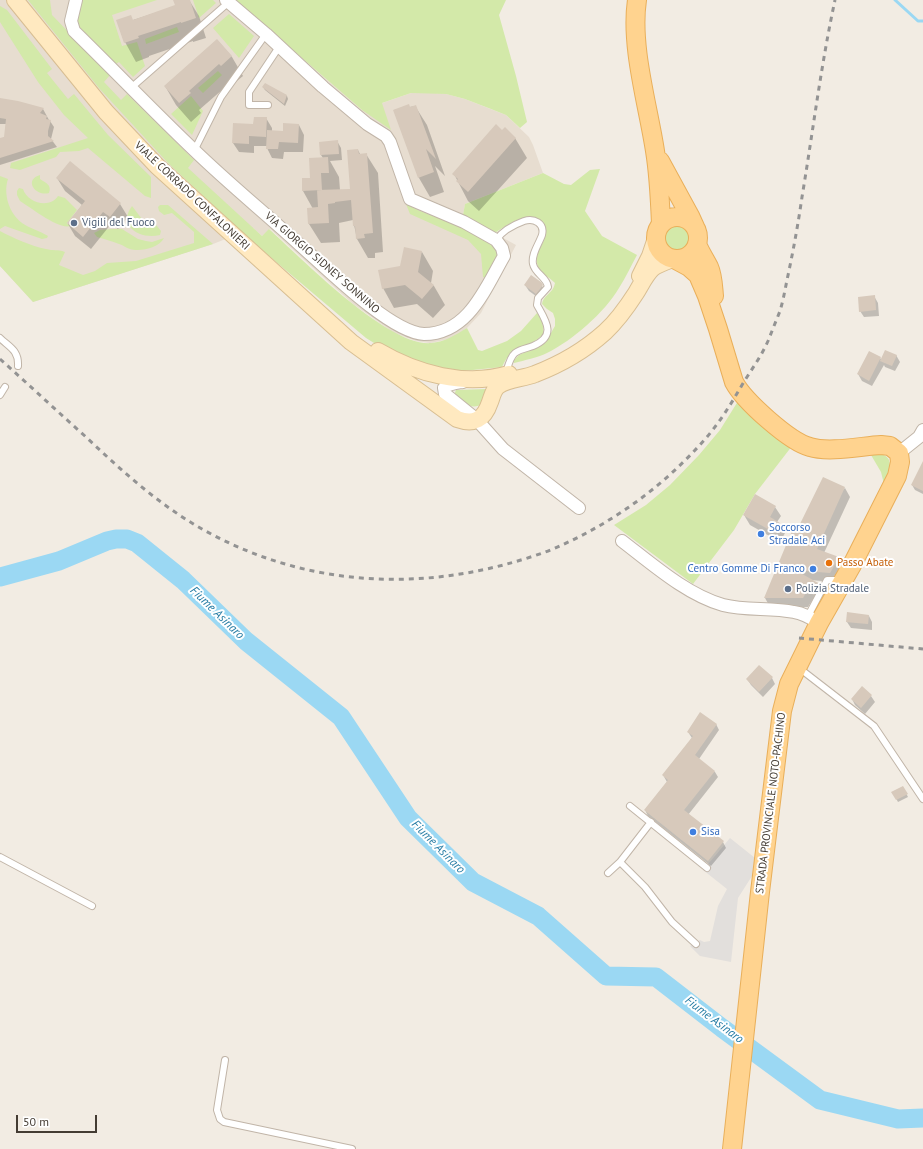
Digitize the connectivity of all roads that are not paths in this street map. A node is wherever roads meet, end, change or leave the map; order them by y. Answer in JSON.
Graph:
{"nodes":[{"id":1,"x":15,"y":0,"type":"edge"},
{"id":2,"x":76,"y":0,"type":"edge"},
{"id":3,"x":637,"y":0,"type":"edge"},
{"id":4,"x":227,"y":1,"type":"edge"},
{"id":5,"x":266,"y":34,"type":"junction"},
{"id":6,"x":279,"y":47,"type":"junction"},
{"id":7,"x":132,"y":87,"type":"junction"},
{"id":8,"x":268,"y":105,"type":"dead end"},
{"id":9,"x":194,"y":151,"type":"junction"},
{"id":10,"x":656,"y":153,"type":"junction"},
{"id":11,"x":658,"y":233,"type":"junction"},
{"id":12,"x":696,"y":236,"type":"junction"},
{"id":13,"x":496,"y":240,"type":"junction"},
{"id":14,"x":674,"y":259,"type":"junction"},
{"id":15,"x":298,"y":295,"type":"junction"},
{"id":16,"x":718,"y":328,"type":"junction"},
{"id":17,"x":0,"y":338,"type":"edge"},
{"id":18,"x":18,"y":366,"type":"dead end"},
{"id":19,"x":505,"y":375,"type":"junction"},
{"id":20,"x":476,"y":380,"type":"junction"},
{"id":21,"x":5,"y":387,"type":"dead end"},
{"id":22,"x":0,"y":395,"type":"edge"},
{"id":23,"x":477,"y":420,"type":"junction"},
{"id":24,"x":923,"y":430,"type":"edge"},
{"id":25,"x":899,"y":453,"type":"junction"},
{"id":26,"x":579,"y":508,"type":"dead end"},
{"id":27,"x":622,"y":541,"type":"dead end"},
{"id":28,"x":813,"y":619,"type":"junction"},
{"id":29,"x":798,"y":667,"type":"junction"},
{"id":30,"x":923,"y":799,"type":"edge"},
{"id":31,"x":630,"y":806,"type":"dead end"},
{"id":32,"x":651,"y":822,"type":"junction"},
{"id":33,"x":0,"y":857,"type":"edge"},
{"id":34,"x":620,"y":862,"type":"junction"},
{"id":35,"x":707,"y":868,"type":"dead end"},
{"id":36,"x":608,"y":873,"type":"dead end"},
{"id":37,"x":92,"y":906,"type":"dead end"},
{"id":38,"x":696,"y":944,"type":"dead end"},
{"id":39,"x":225,"y":1060,"type":"dead end"},
{"id":40,"x":352,"y":1149,"type":"edge"},
{"id":41,"x":732,"y":1149,"type":"edge"}],
"edges":[{"from":1,"to":15,"type":"main road","name":"VIALE CORRADO CONFALONIERI"},
{"from":2,"to":7,"type":"street","name":"VIA GIORGIO SIDNEY SONNINO"},
{"from":3,"to":10,"type":"main road"},
{"from":4,"to":5,"type":"street"},
{"from":4,"to":7,"type":"lane"},
{"from":5,"to":6,"type":"street"},
{"from":5,"to":9,"type":"lane"},
{"from":6,"to":8,"type":"lane"},
{"from":6,"to":13,"type":"street"},
{"from":7,"to":9,"type":"street","name":"VIA GIORGIO SIDNEY SONNINO"},
{"from":9,"to":13,"type":"street","name":"VIA GIORGIO SIDNEY SONNINO"},
{"from":10,"to":11,"type":"main road"},
{"from":10,"to":12,"type":"main road"},
{"from":11,"to":12,"type":"main road"},
{"from":11,"to":14,"type":"main road"},
{"from":11,"to":19,"type":"main road"},
{"from":12,"to":14,"type":"main road"},
{"from":12,"to":16,"type":"main road"},
{"from":13,"to":19,"type":"lane"},
{"from":14,"to":16,"type":"main road"},
{"from":14,"to":23,"type":"main road"},
{"from":15,"to":20,"type":"main road"},
{"from":15,"to":23,"type":"main road"},
{"from":16,"to":25,"type":"main road"},
{"from":17,"to":18,"type":"lane"},
{"from":19,"to":20,"type":"main road"},
{"from":20,"to":23,"type":"street"},
{"from":21,"to":22,"type":"lane"},
{"from":23,"to":26,"type":"street"},
{"from":24,"to":25,"type":"street"},
{"from":25,"to":28,"type":"main road","name":"STRADA PROVINCIALE NOTO-PACHINO"},
{"from":27,"to":28,"type":"street"},
{"from":28,"to":29,"type":"main road","name":"STRADA PROVINCIALE NOTO-PACHINO"},
{"from":29,"to":30,"type":"lane"},
{"from":29,"to":41,"type":"main road","name":"STRADA PROVINCIALE NOTO-PACHINO"},
{"from":31,"to":32,"type":"lane"},
{"from":32,"to":34,"type":"lane"},
{"from":32,"to":35,"type":"lane"},
{"from":33,"to":37,"type":"lane"},
{"from":34,"to":36,"type":"lane"},
{"from":34,"to":38,"type":"lane"},
{"from":39,"to":40,"type":"lane"}]}
